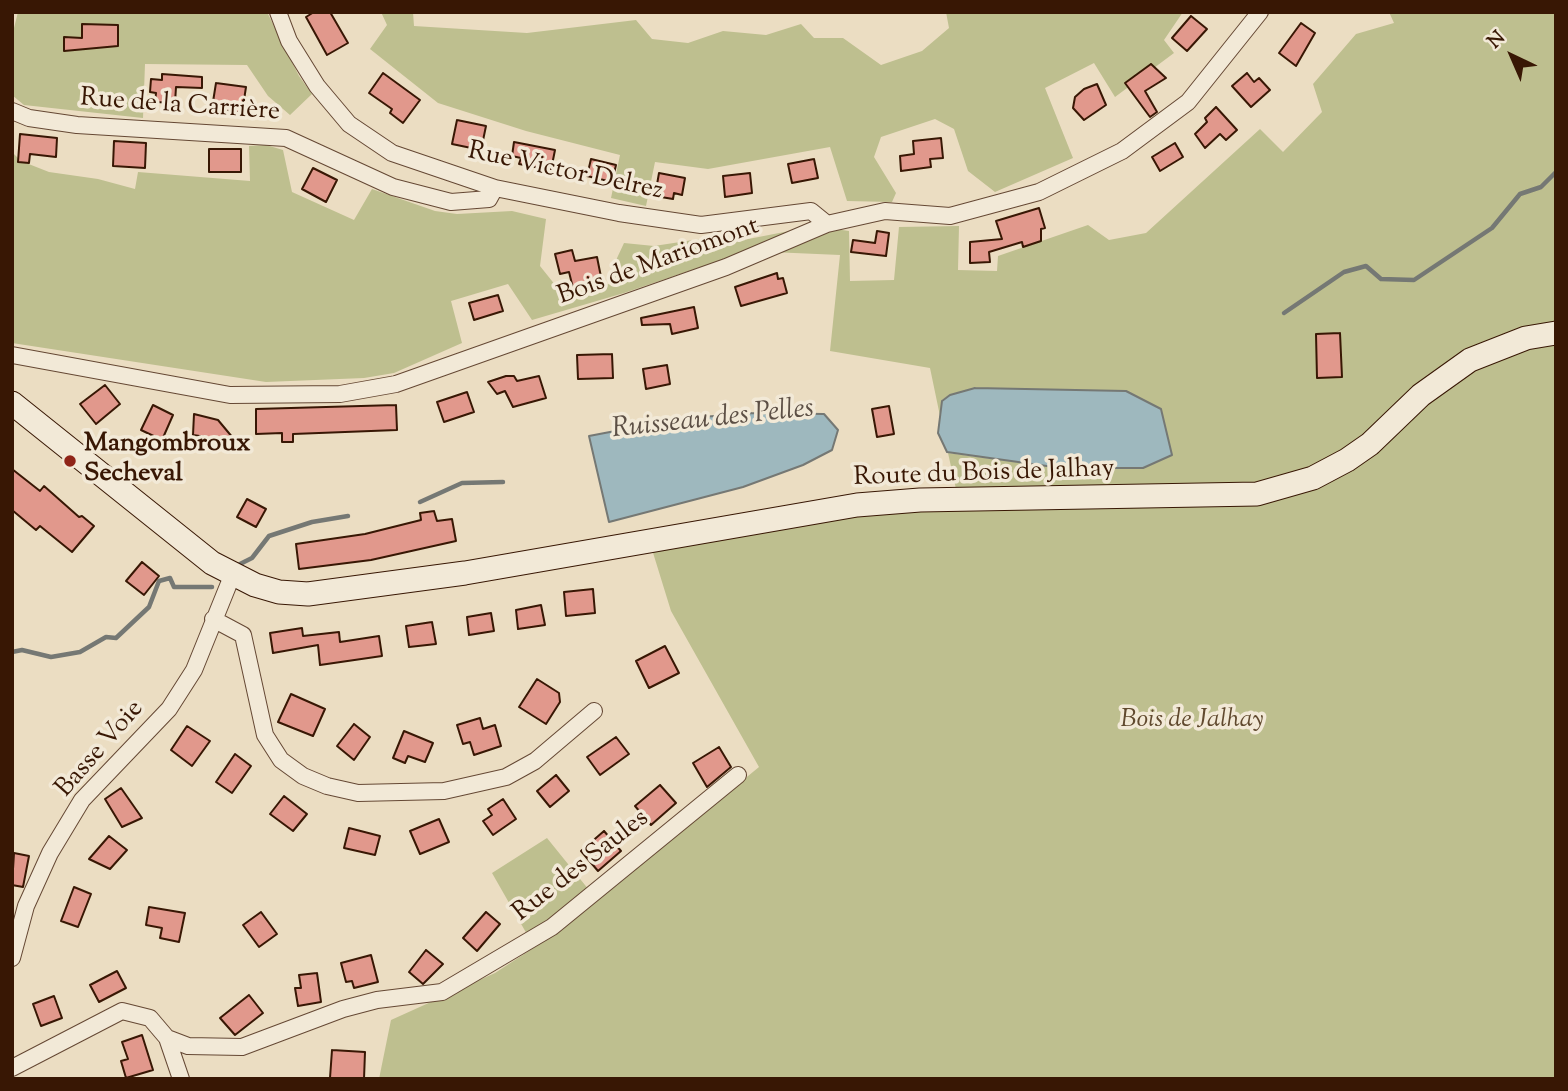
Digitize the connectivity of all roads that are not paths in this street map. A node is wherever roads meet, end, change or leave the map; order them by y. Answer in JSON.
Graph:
{"nodes":[{"id":1,"x":278,"y":12,"type":"edge"},
{"id":2,"x":1260,"y":12,"type":"edge"},
{"id":3,"x":12,"y":111,"type":"edge"},
{"id":4,"x":495,"y":188,"type":"junction"},
{"id":5,"x":827,"y":224,"type":"junction"},
{"id":6,"x":1556,"y":333,"type":"edge"},
{"id":7,"x":12,"y":355,"type":"edge"},
{"id":8,"x":12,"y":403,"type":"edge"},
{"id":9,"x":232,"y":576,"type":"junction"},
{"id":10,"x":213,"y":619,"type":"junction"},
{"id":11,"x":594,"y":711,"type":"dead end"},
{"id":12,"x":738,"y":775,"type":"dead end"},
{"id":13,"x":12,"y":958,"type":"edge"},
{"id":14,"x":167,"y":1038,"type":"junction"},
{"id":15,"x":12,"y":1068,"type":"edge"},
{"id":16,"x":181,"y":1079,"type":"edge"}],
"edges":[{"from":1,"to":4,"type":"street","name":"Rue Victor Delrez"},
{"from":2,"to":5,"type":"street","name":"Bois de Mariomont"},
{"from":3,"to":4,"type":"street","name":"Rue de la Carrière"},
{"from":4,"to":5,"type":"street","name":"Rue Victor Delrez"},
{"from":5,"to":7,"type":"street","name":"Bois de Mariomont"},
{"from":6,"to":9,"type":"main road","name":"Route du Bois de Jalhay"},
{"from":8,"to":9,"type":"main road","name":"Route du Bois de Jalhay"},
{"from":9,"to":10,"type":"street","name":"Basse Voie"},
{"from":10,"to":11,"type":"street"},
{"from":10,"to":13,"type":"street","name":"Basse Voie"},
{"from":12,"to":14,"type":"street","name":"Rue des Saules"},
{"from":14,"to":15,"type":"street","name":"Rue des Saules"},
{"from":14,"to":16,"type":"street"}]}
